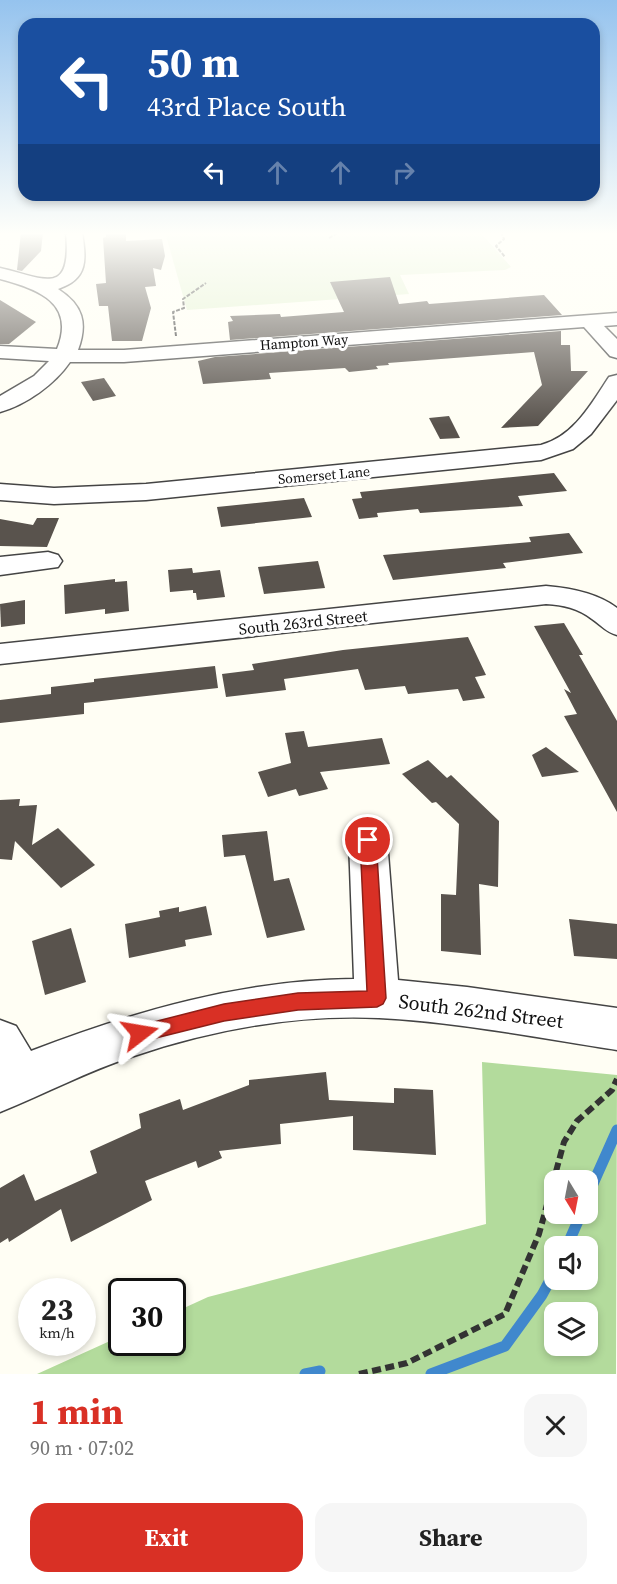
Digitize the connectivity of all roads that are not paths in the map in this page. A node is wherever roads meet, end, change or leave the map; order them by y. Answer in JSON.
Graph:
{"nodes":[{"id":1,"x":54,"y":296,"type":"edge"},
{"id":2,"x":617,"y":319,"type":"edge"},
{"id":3,"x":589,"y":321,"type":"junction"},
{"id":4,"x":0,"y":352,"type":"edge"},
{"id":5,"x":617,"y":352,"type":"edge"},
{"id":6,"x":64,"y":356,"type":"junction"},
{"id":7,"x":617,"y":382,"type":"edge"},
{"id":8,"x":0,"y":405,"type":"edge"},
{"id":9,"x":0,"y":492,"type":"edge"},
{"id":10,"x":48,"y":561,"type":"dead end"},
{"id":11,"x":0,"y":566,"type":"edge"},
{"id":12,"x":610,"y":618,"type":"edge"},
{"id":13,"x":0,"y":654,"type":"edge"},
{"id":14,"x":368,"y":840,"type":"dead end"},
{"id":15,"x":377,"y":998,"type":"junction"},
{"id":16,"x":617,"y":1029,"type":"edge"},
{"id":17,"x":7,"y":1070,"type":"edge"}],
"edges":[{"from":1,"to":6,"type":"street"},
{"from":2,"to":3,"type":"street","name":"Hampton Way"},
{"from":3,"to":5,"type":"street"},
{"from":3,"to":6,"type":"street","name":"Hampton Way"},
{"from":4,"to":6,"type":"street","name":"Hampton Way"},
{"from":6,"to":8,"type":"street"},
{"from":7,"to":9,"type":"street","name":"Somerset Lane"},
{"from":10,"to":11,"type":"street"},
{"from":12,"to":13,"type":"street","name":"South 263rd Street"},
{"from":14,"to":15,"type":"street"},
{"from":15,"to":16,"type":"street","name":"South 262nd Street"},
{"from":15,"to":17,"type":"street","name":"South 262nd Street"}]}
